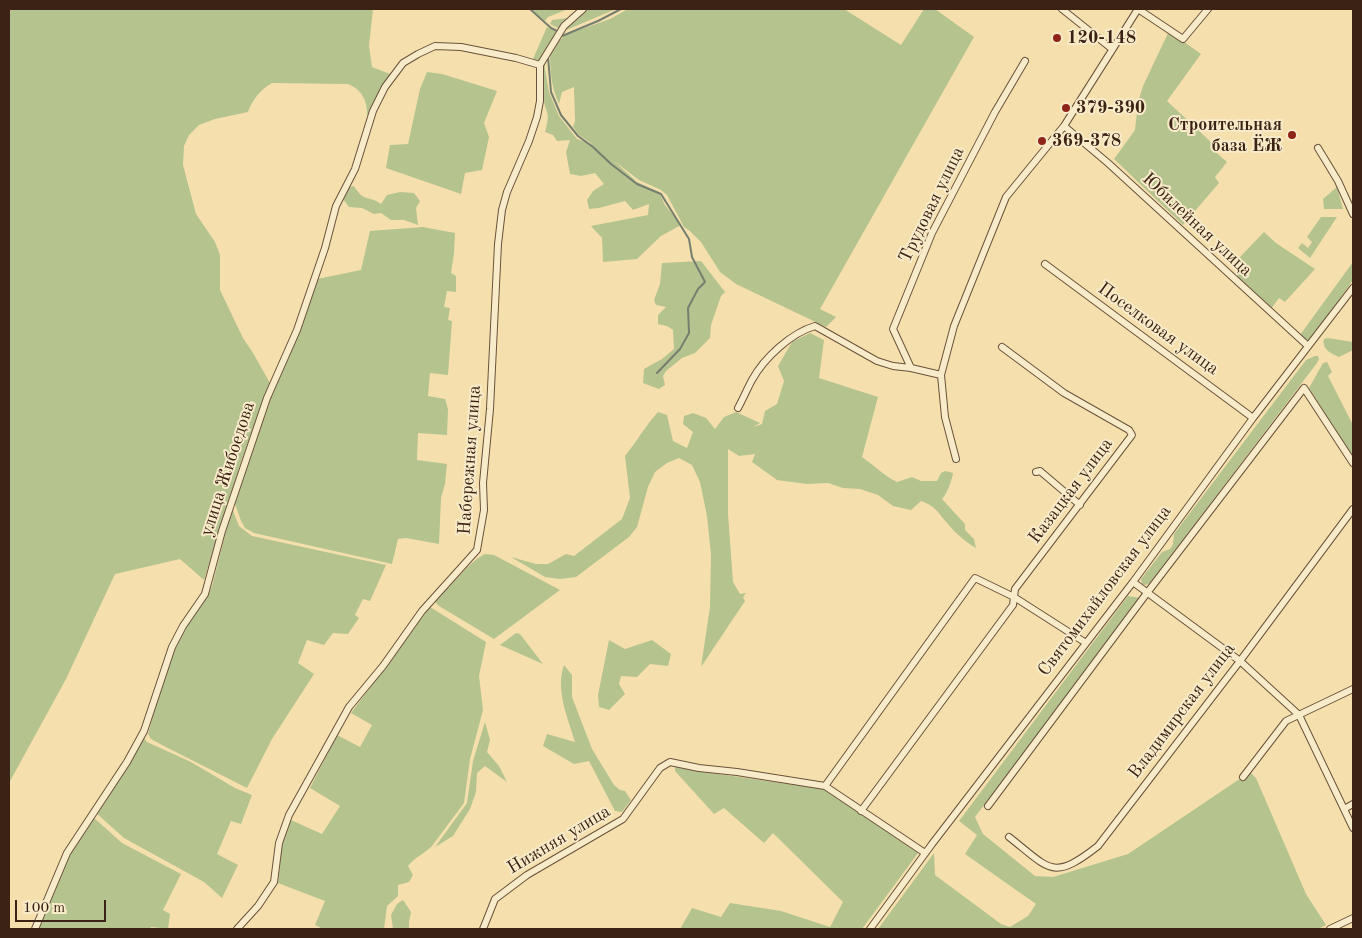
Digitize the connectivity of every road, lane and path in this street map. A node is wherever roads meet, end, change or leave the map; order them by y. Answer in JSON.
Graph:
{"nodes":[{"id":1,"x":583,"y":9,"type":"edge"},
{"id":2,"x":1138,"y":9,"type":"edge"},
{"id":3,"x":1208,"y":9,"type":"edge"},
{"id":4,"x":1065,"y":10,"type":"edge"},
{"id":5,"x":1112,"y":49,"type":"junction"},
{"id":6,"x":1025,"y":61,"type":"dead end"},
{"id":7,"x":542,"y":63,"type":"junction"},
{"id":8,"x":1064,"y":126,"type":"junction"},
{"id":9,"x":1318,"y":148,"type":"dead end"},
{"id":10,"x":1353,"y":214,"type":"edge"},
{"id":11,"x":1045,"y":264,"type":"dead end"},
{"id":12,"x":1353,"y":288,"type":"edge"},
{"id":13,"x":1002,"y":346,"type":"dead end"},
{"id":14,"x":1308,"y":346,"type":"junction"},
{"id":15,"x":911,"y":368,"type":"junction"},
{"id":16,"x":941,"y":375,"type":"junction"},
{"id":17,"x":738,"y":408,"type":"dead end"},
{"id":18,"x":1253,"y":418,"type":"junction"},
{"id":19,"x":956,"y":459,"type":"dead end"},
{"id":20,"x":1353,"y":463,"type":"edge"},
{"id":21,"x":1036,"y":472,"type":"dead end"},
{"id":22,"x":1080,"y":504,"type":"junction"},
{"id":23,"x":1353,"y":509,"type":"edge"},
{"id":24,"x":1133,"y":582,"type":"junction"},
{"id":25,"x":1147,"y":593,"type":"junction"},
{"id":26,"x":1014,"y":597,"type":"junction"},
{"id":27,"x":1086,"y":643,"type":"junction"},
{"id":28,"x":1240,"y":661,"type":"junction"},
{"id":29,"x":1353,"y":689,"type":"edge"},
{"id":30,"x":1299,"y":715,"type":"junction"},
{"id":31,"x":1242,"y":777,"type":"dead end"},
{"id":32,"x":825,"y":786,"type":"junction"},
{"id":33,"x":1353,"y":804,"type":"edge"},
{"id":34,"x":988,"y":806,"type":"dead end"},
{"id":35,"x":1344,"y":809,"type":"junction"},
{"id":36,"x":861,"y":810,"type":"junction"},
{"id":37,"x":1353,"y":828,"type":"edge"},
{"id":38,"x":1010,"y":837,"type":"dead end"},
{"id":39,"x":925,"y":853,"type":"junction"},
{"id":40,"x":1353,"y":918,"type":"edge"},
{"id":41,"x":35,"y":929,"type":"edge"},
{"id":42,"x":237,"y":929,"type":"edge"},
{"id":43,"x":482,"y":929,"type":"edge"},
{"id":44,"x":870,"y":929,"type":"edge"},
{"id":45,"x":1330,"y":929,"type":"edge"}],
"edges":[{"from":1,"to":7,"type":"street"},
{"from":2,"to":3,"type":"street"},
{"from":2,"to":5,"type":"street"},
{"from":4,"to":5,"type":"street"},
{"from":5,"to":8,"type":"street"},
{"from":6,"to":15,"type":"street","name":"Трудовая улица"},
{"from":7,"to":41,"type":"street","name":"улица Жибоедова"},
{"from":7,"to":42,"type":"street","name":"Набережная улица"},
{"from":8,"to":14,"type":"street","name":"Юбилейная улица"},
{"from":8,"to":16,"type":"street"},
{"from":9,"to":10,"type":"street"},
{"from":11,"to":18,"type":"street","name":"Поселковая улица"},
{"from":12,"to":14,"type":"street","name":"Святомихайловская улица"},
{"from":13,"to":22,"type":"street","name":"Казацкая улица"},
{"from":14,"to":18,"type":"street","name":"Святомихайловская улица"},
{"from":15,"to":16,"type":"street"},
{"from":15,"to":17,"type":"street"},
{"from":16,"to":19,"type":"street"},
{"from":18,"to":24,"type":"street","name":"Святомихайловская улица"},
{"from":20,"to":25,"type":"street","name":"Святомихайловская улица"},
{"from":21,"to":22,"type":"street"},
{"from":22,"to":26,"type":"street","name":"Казацкая улица"},
{"from":23,"to":28,"type":"street","name":"Владимирская улица"},
{"from":24,"to":25,"type":"street"},
{"from":24,"to":27,"type":"street","name":"Святомихайловская улица"},
{"from":25,"to":28,"type":"street"},
{"from":25,"to":34,"type":"street","name":"Святомихайловская улица"},
{"from":26,"to":27,"type":"street"},
{"from":26,"to":32,"type":"street"},
{"from":26,"to":36,"type":"street","name":"Казацкая улица"},
{"from":27,"to":39,"type":"street","name":"Святомихайловская улица"},
{"from":28,"to":30,"type":"street"},
{"from":28,"to":38,"type":"street","name":"Владимирская улица"},
{"from":29,"to":30,"type":"street"},
{"from":30,"to":31,"type":"street"},
{"from":30,"to":35,"type":"street"},
{"from":32,"to":36,"type":"street"},
{"from":32,"to":43,"type":"street","name":"Нижняя улица"},
{"from":33,"to":35,"type":"street"},
{"from":35,"to":37,"type":"street"},
{"from":36,"to":39,"type":"street"},
{"from":39,"to":44,"type":"street","name":"Святомихайловская улица"},
{"from":40,"to":45,"type":"street"}]}
